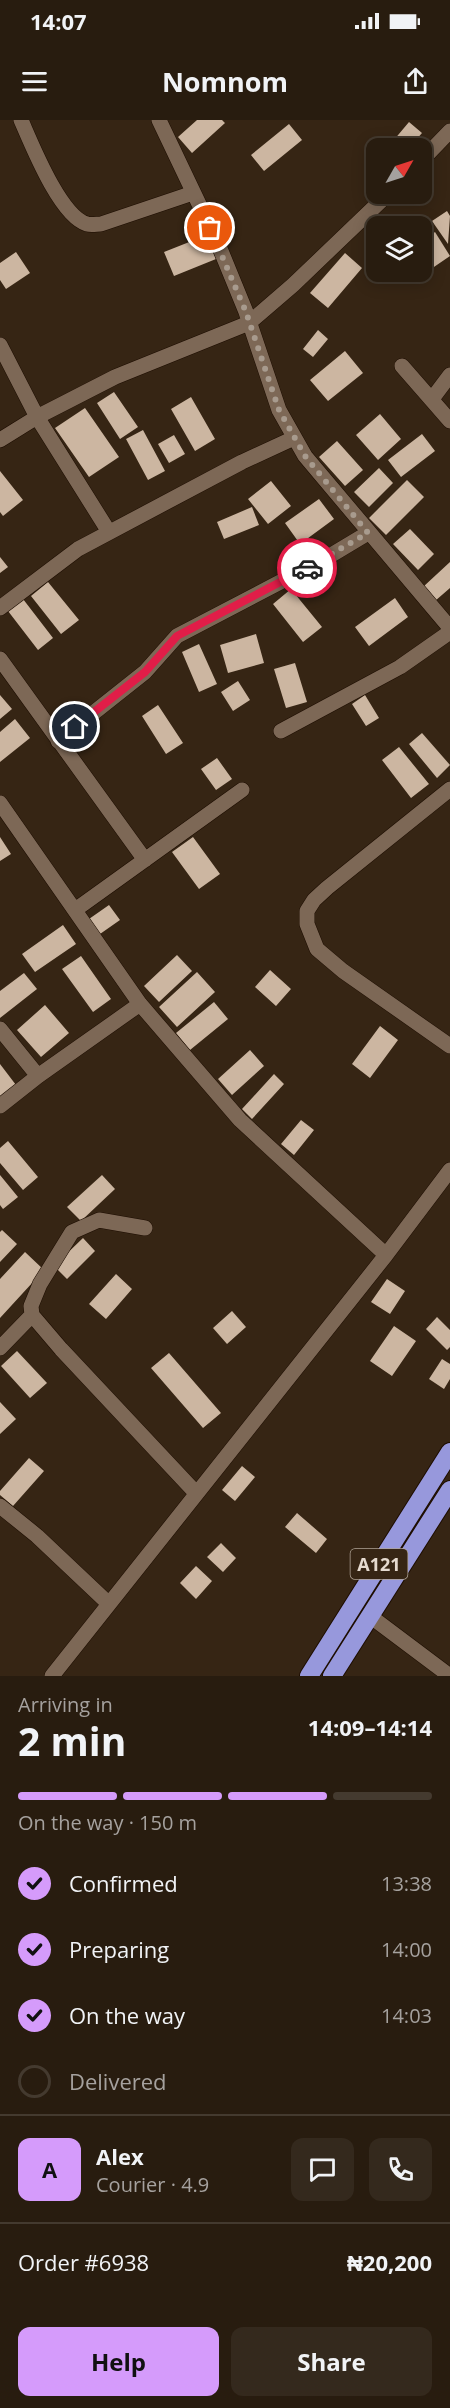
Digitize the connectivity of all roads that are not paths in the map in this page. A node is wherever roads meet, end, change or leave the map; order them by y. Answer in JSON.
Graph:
{"nodes":[{"id":1,"x":21,"y":120,"type":"edge"},
{"id":2,"x":159,"y":120,"type":"edge"},
{"id":3,"x":450,"y":131,"type":"edge"},
{"id":4,"x":432,"y":150,"type":"edge"},
{"id":5,"x":193,"y":193,"type":"junction"},
{"id":6,"x":377,"y":204,"type":"edge"},
{"id":7,"x":249,"y":323,"type":"junction"},
{"id":8,"x":0,"y":345,"type":"edge"},
{"id":9,"x":402,"y":366,"type":"dead end"},
{"id":10,"x":450,"y":375,"type":"edge"},
{"id":11,"x":432,"y":399,"type":"junction"},
{"id":12,"x":37,"y":417,"type":"junction"},
{"id":13,"x":450,"y":421,"type":"edge"},
{"id":14,"x":294,"y":438,"type":"junction"},
{"id":15,"x":0,"y":440,"type":"edge"},
{"id":16,"x":109,"y":532,"type":"junction"},
{"id":17,"x":368,"y":533,"type":"junction"},
{"id":18,"x":0,"y":608,"type":"edge"},
{"id":19,"x":450,"y":630,"type":"edge"},
{"id":20,"x":0,"y":659,"type":"edge"},
{"id":21,"x":281,"y":731,"type":"dead end"},
{"id":22,"x":58,"y":741,"type":"junction"},
{"id":23,"x":450,"y":789,"type":"edge"},
{"id":24,"x":242,"y":790,"type":"dead end"},
{"id":25,"x":0,"y":803,"type":"edge"},
{"id":26,"x":145,"y":860,"type":"junction"},
{"id":27,"x":75,"y":910,"type":"junction"},
{"id":28,"x":140,"y":1004,"type":"junction"},
{"id":29,"x":0,"y":1029,"type":"edge"},
{"id":30,"x":450,"y":1046,"type":"edge"},
{"id":31,"x":38,"y":1076,"type":"junction"},
{"id":32,"x":0,"y":1106,"type":"edge"},
{"id":33,"x":449,"y":1173,"type":"edge"},
{"id":34,"x":145,"y":1228,"type":"dead end"},
{"id":35,"x":386,"y":1255,"type":"junction"},
{"id":36,"x":32,"y":1315,"type":"junction"},
{"id":37,"x":0,"y":1348,"type":"edge"},
{"id":38,"x":450,"y":1452,"type":"edge"},
{"id":39,"x":450,"y":1490,"type":"edge"},
{"id":40,"x":196,"y":1493,"type":"junction"},
{"id":41,"x":0,"y":1506,"type":"edge"},
{"id":42,"x":109,"y":1604,"type":"junction"},
{"id":43,"x":370,"y":1616,"type":"junction"},
{"id":44,"x":52,"y":1676,"type":"edge"},
{"id":45,"x":309,"y":1676,"type":"edge"},
{"id":46,"x":332,"y":1676,"type":"edge"},
{"id":47,"x":450,"y":1676,"type":"edge"}],
"edges":[{"from":1,"to":5,"type":"street"},
{"from":2,"to":5,"type":"street"},
{"from":3,"to":4,"type":"street"},
{"from":5,"to":7,"type":"street"},
{"from":6,"to":7,"type":"street"},
{"from":7,"to":12,"type":"street"},
{"from":7,"to":14,"type":"street"},
{"from":8,"to":12,"type":"street"},
{"from":9,"to":11,"type":"street"},
{"from":10,"to":11,"type":"street"},
{"from":11,"to":13,"type":"street"},
{"from":12,"to":15,"type":"street"},
{"from":12,"to":16,"type":"street"},
{"from":14,"to":16,"type":"street"},
{"from":14,"to":17,"type":"street"},
{"from":16,"to":18,"type":"street"},
{"from":17,"to":19,"type":"street"},
{"from":17,"to":22,"type":"street"},
{"from":19,"to":21,"type":"street"},
{"from":20,"to":22,"type":"street"},
{"from":22,"to":26,"type":"street"},
{"from":23,"to":30,"type":"street"},
{"from":24,"to":26,"type":"street"},
{"from":25,"to":27,"type":"street"},
{"from":26,"to":27,"type":"street"},
{"from":27,"to":28,"type":"street"},
{"from":28,"to":31,"type":"street"},
{"from":28,"to":35,"type":"street"},
{"from":29,"to":31,"type":"street"},
{"from":31,"to":32,"type":"street"},
{"from":33,"to":35,"type":"street"},
{"from":34,"to":36,"type":"street"},
{"from":35,"to":40,"type":"street"},
{"from":36,"to":37,"type":"street"},
{"from":36,"to":40,"type":"street"},
{"from":38,"to":45,"type":"highway","number":"A121"},
{"from":39,"to":43,"type":"highway","number":"A121"},
{"from":40,"to":42,"type":"street"},
{"from":41,"to":42,"type":"street"},
{"from":42,"to":44,"type":"street"},
{"from":43,"to":46,"type":"highway","number":"A121"},
{"from":43,"to":47,"type":"street"}]}
